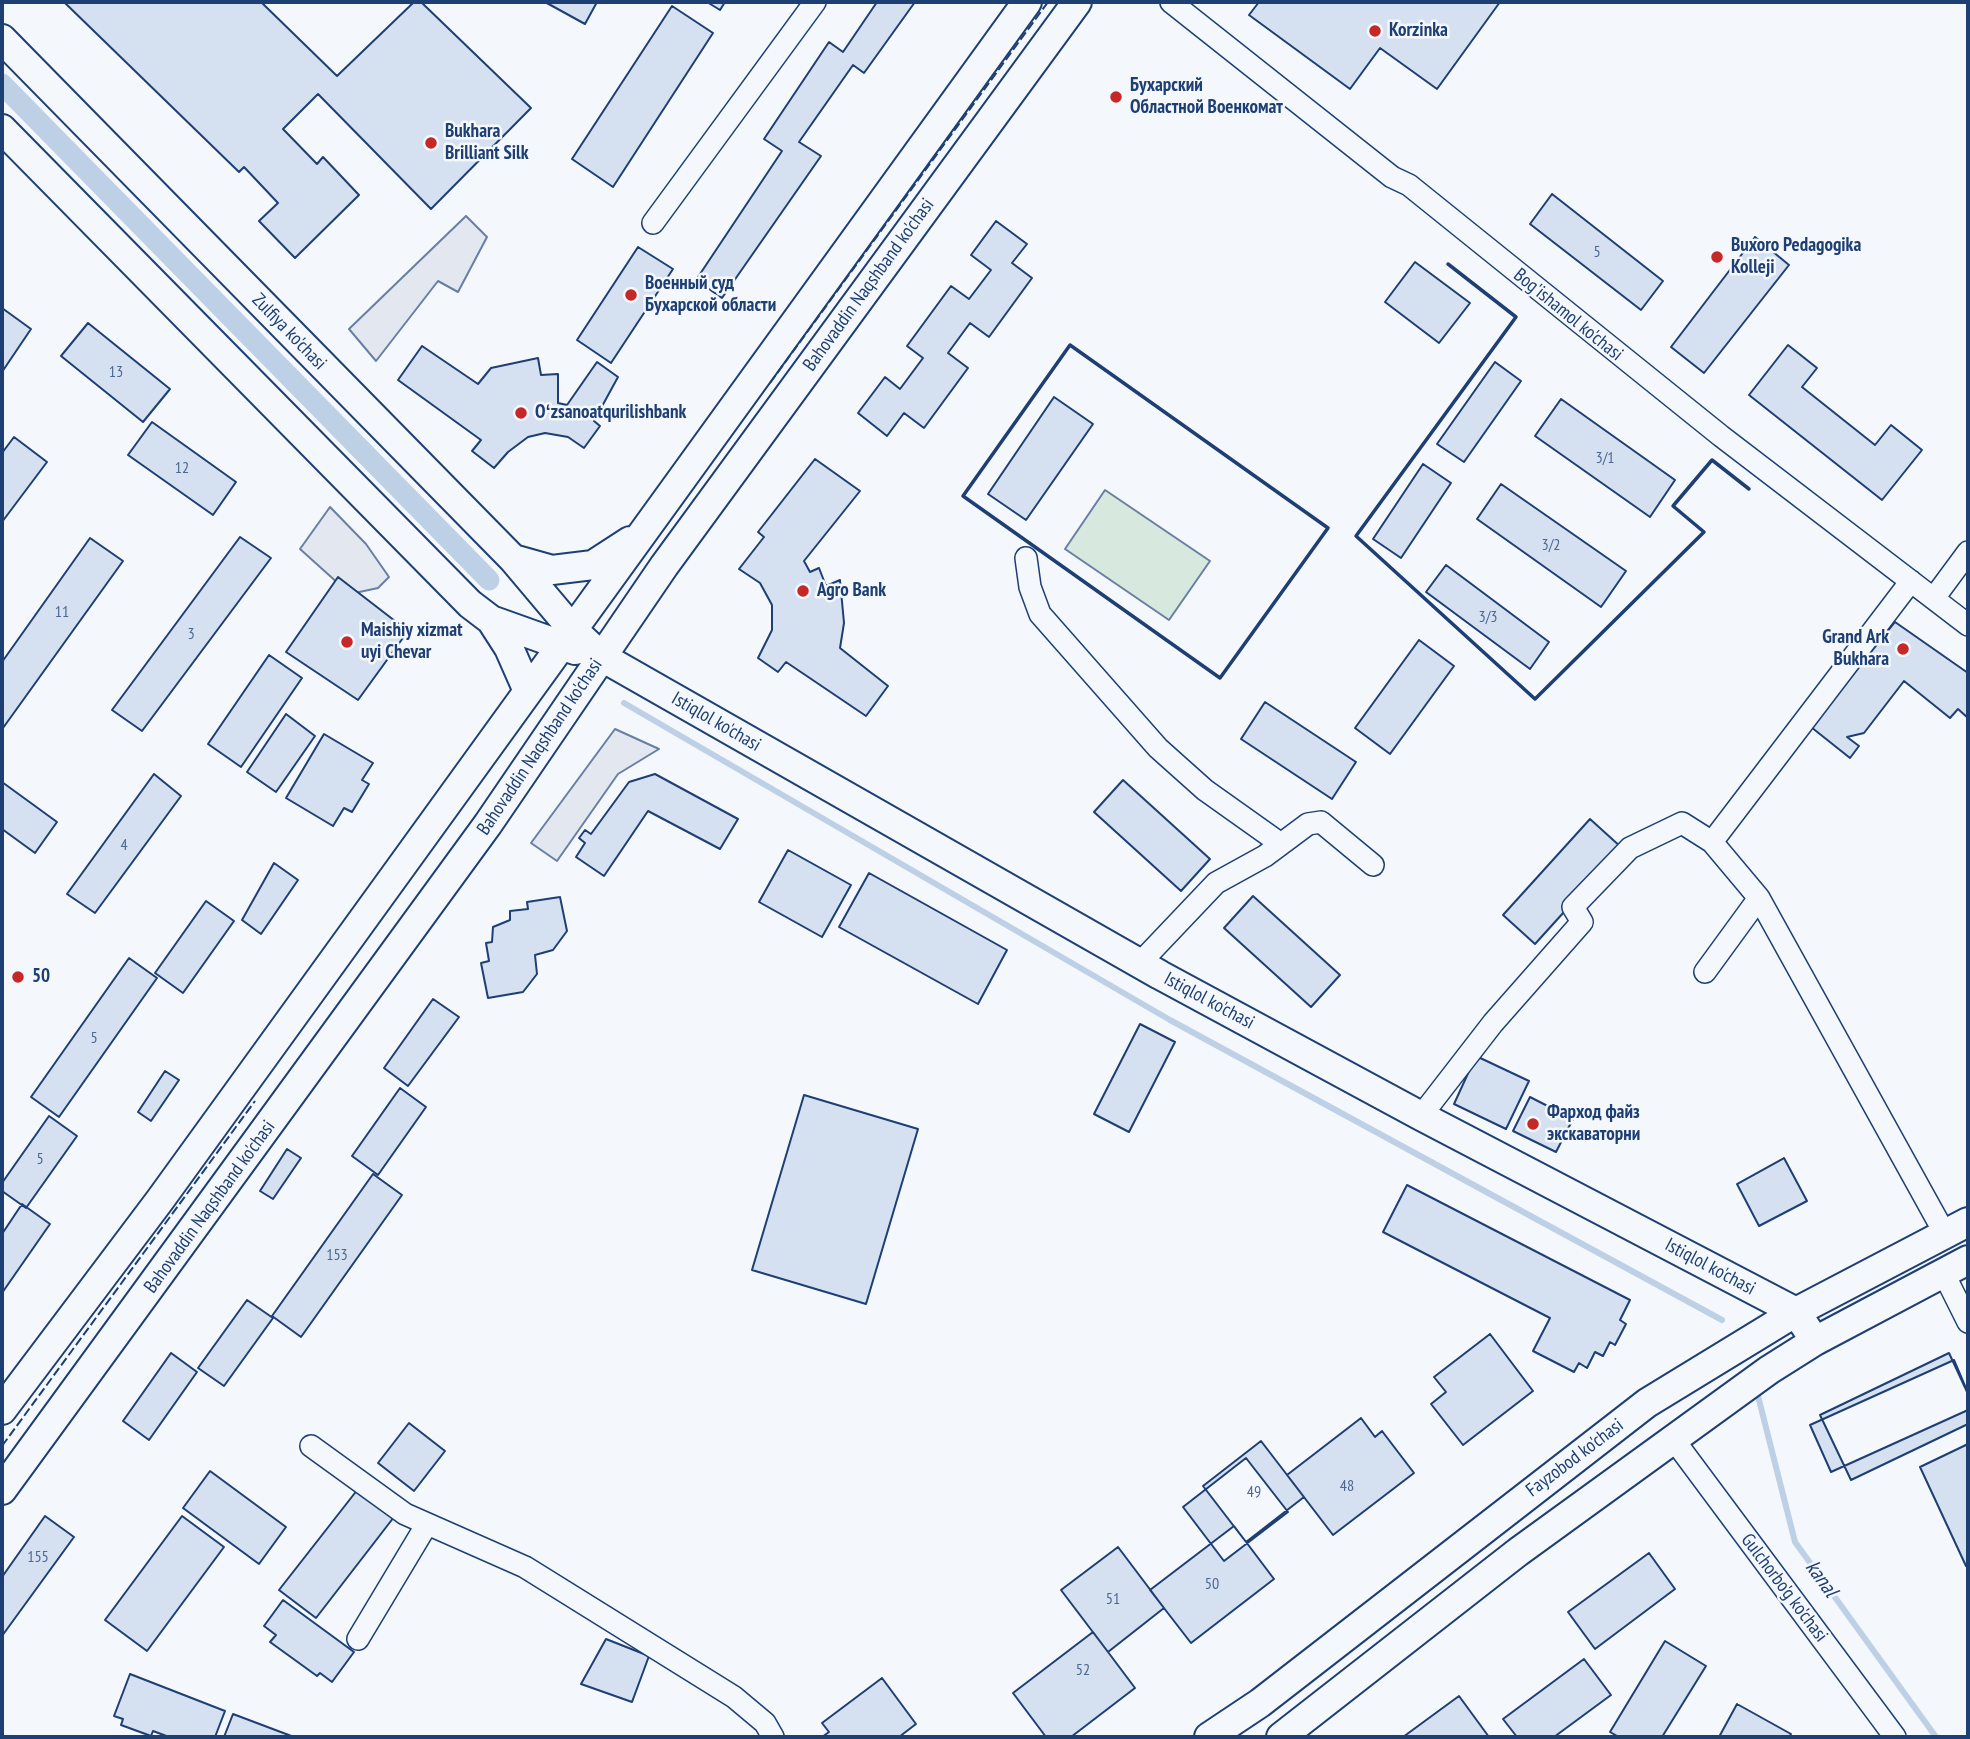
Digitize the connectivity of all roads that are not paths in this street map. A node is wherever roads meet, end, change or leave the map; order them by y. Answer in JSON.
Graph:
{"nodes":[{"id":1,"x":815,"y":2,"type":"edge"},
{"id":2,"x":1027,"y":2,"type":"edge"},
{"id":3,"x":1077,"y":2,"type":"edge"},
{"id":4,"x":1171,"y":2,"type":"edge"},
{"id":5,"x":2,"y":38,"type":"edge"},
{"id":6,"x":2,"y":129,"type":"edge"},
{"id":7,"x":653,"y":223,"type":"dead end"},
{"id":8,"x":647,"y":530,"type":"junction"},
{"id":9,"x":1968,"y":552,"type":"edge"},
{"id":10,"x":1026,"y":558,"type":"dead end"},
{"id":11,"x":513,"y":559,"type":"junction"},
{"id":12,"x":1911,"y":581,"type":"junction"},
{"id":13,"x":1934,"y":598,"type":"junction"},
{"id":14,"x":491,"y":620,"type":"junction"},
{"id":15,"x":1968,"y":625,"type":"edge"},
{"id":16,"x":566,"y":638,"type":"junction"},
{"id":17,"x":602,"y":657,"type":"junction"},
{"id":18,"x":528,"y":691,"type":"junction"},
{"id":19,"x":1712,"y":842,"type":"junction"},
{"id":20,"x":1281,"y":844,"type":"junction"},
{"id":21,"x":1373,"y":865,"type":"dead end"},
{"id":22,"x":1759,"y":898,"type":"junction"},
{"id":23,"x":1140,"y":963,"type":"junction"},
{"id":24,"x":1705,"y":972,"type":"dead end"},
{"id":25,"x":1421,"y":1116,"type":"junction"},
{"id":26,"x":1956,"y":1228,"type":"edge"},
{"id":27,"x":1968,"y":1260,"type":"edge"},
{"id":28,"x":1943,"y":1272,"type":"junction"},
{"id":29,"x":1796,"y":1312,"type":"junction"},
{"id":30,"x":1968,"y":1322,"type":"edge"},
{"id":31,"x":1815,"y":1341,"type":"junction"},
{"id":32,"x":2,"y":1410,"type":"edge"},
{"id":33,"x":1674,"y":1440,"type":"junction"},
{"id":34,"x":311,"y":1446,"type":"dead end"},
{"id":35,"x":2,"y":1490,"type":"edge"},
{"id":36,"x":427,"y":1524,"type":"junction"},
{"id":37,"x":358,"y":1639,"type":"dead end"},
{"id":38,"x":773,"y":1737,"type":"edge"},
{"id":39,"x":1209,"y":1737,"type":"edge"},
{"id":40,"x":1281,"y":1737,"type":"edge"},
{"id":41,"x":1895,"y":1737,"type":"edge"}],
"edges":[{"from":1,"to":7,"type":"street"},
{"from":2,"to":8,"type":"main road","name":"Bahovaddin Naqshband ko'chasi"},
{"from":3,"to":17,"type":"main road","name":"Bahovaddin Naqshband ko'chasi"},
{"from":4,"to":12,"type":"street","name":"Bog'ishamol ko'chasi"},
{"from":5,"to":11,"type":"main road","name":"Zulfiya ko'chasi"},
{"from":6,"to":14,"type":"main road"},
{"from":8,"to":11,"type":"main road"},
{"from":8,"to":16,"type":"main road","name":"Bahovaddin Naqshband ko'chasi"},
{"from":9,"to":13,"type":"street"},
{"from":10,"to":20,"type":"street"},
{"from":11,"to":16,"type":"main road","name":"Zulfiya ko'chasi"},
{"from":12,"to":13,"type":"street","name":"Bog'ishamol ko'chasi"},
{"from":12,"to":19,"type":"street"},
{"from":13,"to":15,"type":"street","name":"Bog'ishamol ko'chasi"},
{"from":14,"to":16,"type":"main road"},
{"from":14,"to":18,"type":"main road"},
{"from":16,"to":17,"type":"main road","name":"Istiqlol ko'chasi"},
{"from":16,"to":18,"type":"main road","name":"Bahovaddin Naqshband ko'chasi"},
{"from":17,"to":23,"type":"main road","name":"Istiqlol ko'chasi"},
{"from":17,"to":35,"type":"main road","name":"Bahovaddin Naqshband ko'chasi"},
{"from":18,"to":32,"type":"main road","name":"Bahovaddin Naqshband ko'chasi"},
{"from":19,"to":22,"type":"street"},
{"from":19,"to":25,"type":"street"},
{"from":20,"to":21,"type":"street"},
{"from":20,"to":23,"type":"street"},
{"from":22,"to":24,"type":"street"},
{"from":22,"to":26,"type":"street"},
{"from":23,"to":25,"type":"main road","name":"Istiqlol ko'chasi"},
{"from":25,"to":29,"type":"main road","name":"Istiqlol ko'chasi"},
{"from":26,"to":29,"type":"main road","name":"Fayzobod ko'chasi"},
{"from":27,"to":28,"type":"main road"},
{"from":28,"to":30,"type":"street"},
{"from":28,"to":31,"type":"main road"},
{"from":29,"to":31,"type":"main road","name":"Istiqlol ko'chasi"},
{"from":29,"to":39,"type":"main road","name":"Fayzobod ko'chasi"},
{"from":31,"to":33,"type":"main road"},
{"from":33,"to":40,"type":"main road"},
{"from":33,"to":41,"type":"street","name":"Gulchorbo'g ko'chasi"},
{"from":34,"to":36,"type":"street"},
{"from":36,"to":37,"type":"street"},
{"from":36,"to":38,"type":"street"}]}
